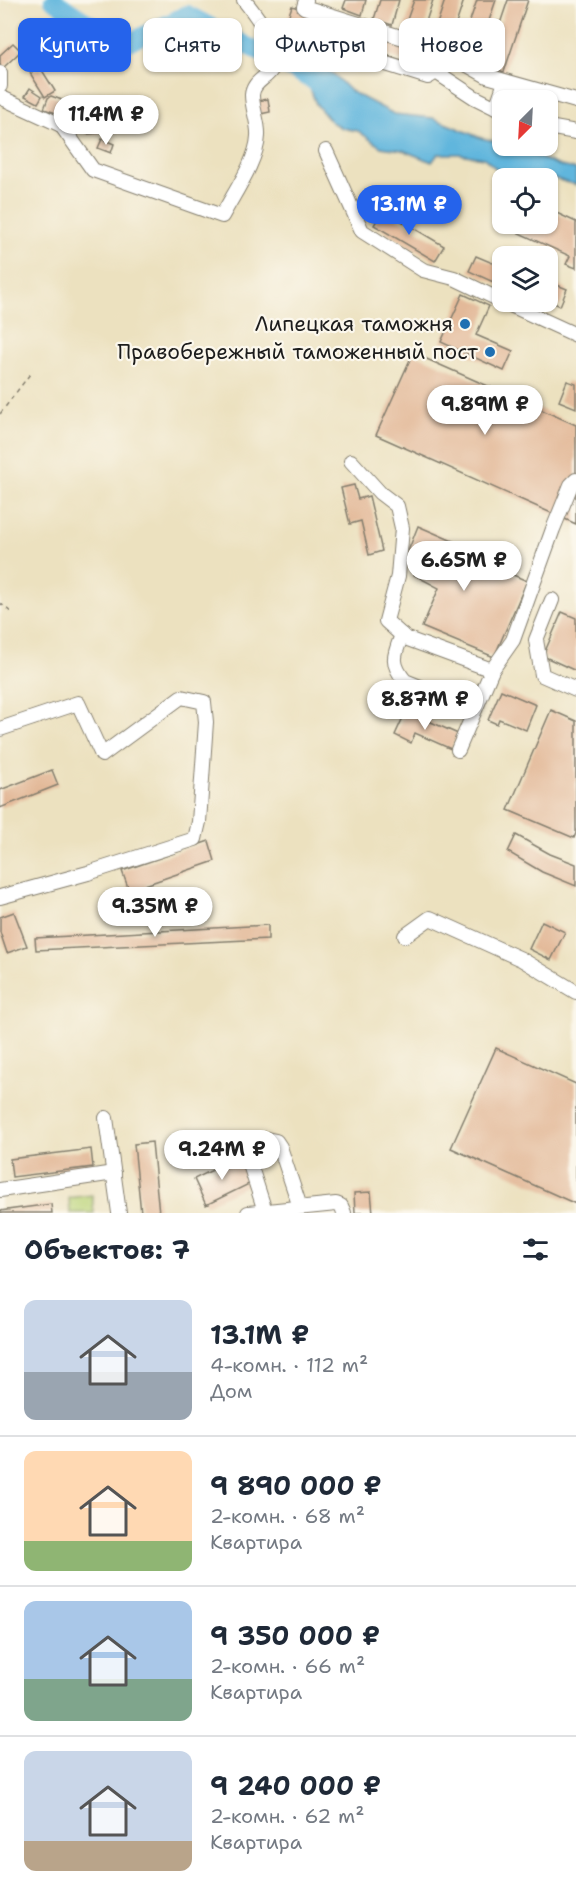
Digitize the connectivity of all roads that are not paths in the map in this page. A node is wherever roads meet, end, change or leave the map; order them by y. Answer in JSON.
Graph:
{"nodes":[{"id":1,"x":244,"y":0,"type":"edge"},
{"id":2,"x":306,"y":0,"type":"edge"},
{"id":3,"x":399,"y":37,"type":"edge"},
{"id":4,"x":412,"y":72,"type":"edge"},
{"id":5,"x":436,"y":72,"type":"joint"},
{"id":6,"x":480,"y":72,"type":"edge"},
{"id":7,"x":0,"y":73,"type":"edge"},
{"id":8,"x":505,"y":82,"type":"junction"},
{"id":9,"x":0,"y":86,"type":"edge"},
{"id":10,"x":503,"y":90,"type":"edge"},
{"id":11,"x":0,"y":97,"type":"edge"},
{"id":12,"x":576,"y":101,"type":"edge"},
{"id":13,"x":492,"y":107,"type":"edge"},
{"id":14,"x":558,"y":129,"type":"edge"},
{"id":15,"x":576,"y":132,"type":"edge"},
{"id":16,"x":326,"y":152,"type":"dead end"},
{"id":17,"x":492,"y":296,"type":"edge"},
{"id":18,"x":526,"y":312,"type":"edge"},
{"id":19,"x":571,"y":333,"type":"edge"},
{"id":20,"x":351,"y":461,"type":"dead end"},
{"id":21,"x":576,"y":480,"type":"edge"},
{"id":22,"x":552,"y":600,"type":"dead end"},
{"id":23,"x":402,"y":635,"type":"junction"},
{"id":24,"x":492,"y":670,"type":"junction"},
{"id":25,"x":576,"y":690,"type":"edge"},
{"id":26,"x":475,"y":709,"type":"junction"},
{"id":27,"x":0,"y":729,"type":"edge"},
{"id":28,"x":458,"y":750,"type":"dead end"},
{"id":29,"x":0,"y":897,"type":"edge"},
{"id":30,"x":405,"y":936,"type":"dead end"},
{"id":31,"x":576,"y":992,"type":"edge"},
{"id":32,"x":106,"y":1118,"type":"dead end"},
{"id":33,"x":114,"y":1173,"type":"junction"},
{"id":34,"x":0,"y":1190,"type":"edge"},
{"id":35,"x":300,"y":1207,"type":"junction"},
{"id":36,"x":265,"y":1211,"type":"junction"},
{"id":37,"x":119,"y":1213,"type":"edge"},
{"id":38,"x":248,"y":1213,"type":"edge"},
{"id":39,"x":344,"y":1213,"type":"edge"}],
"edges":[{"from":1,"to":11,"type":"street"},
{"from":2,"to":3,"type":"street"},
{"from":4,"to":5,"type":"street"},
{"from":5,"to":13,"type":"street"},
{"from":6,"to":8,"type":"street"},
{"from":7,"to":9,"type":"street"},
{"from":8,"to":10,"type":"street"},
{"from":8,"to":12,"type":"street"},
{"from":14,"to":15,"type":"street"},
{"from":16,"to":17,"type":"street"},
{"from":18,"to":19,"type":"street"},
{"from":20,"to":23,"type":"street"},
{"from":21,"to":24,"type":"street"},
{"from":22,"to":25,"type":"street"},
{"from":23,"to":24,"type":"street"},
{"from":23,"to":26,"type":"street"},
{"from":24,"to":26,"type":"street"},
{"from":26,"to":28,"type":"street"},
{"from":27,"to":29,"type":"street"},
{"from":30,"to":31,"type":"street"},
{"from":32,"to":33,"type":"street"},
{"from":33,"to":34,"type":"street"},
{"from":33,"to":37,"type":"street"},
{"from":35,"to":36,"type":"street"},
{"from":35,"to":36,"type":"street"},
{"from":35,"to":39,"type":"street"},
{"from":36,"to":38,"type":"street"}]}
